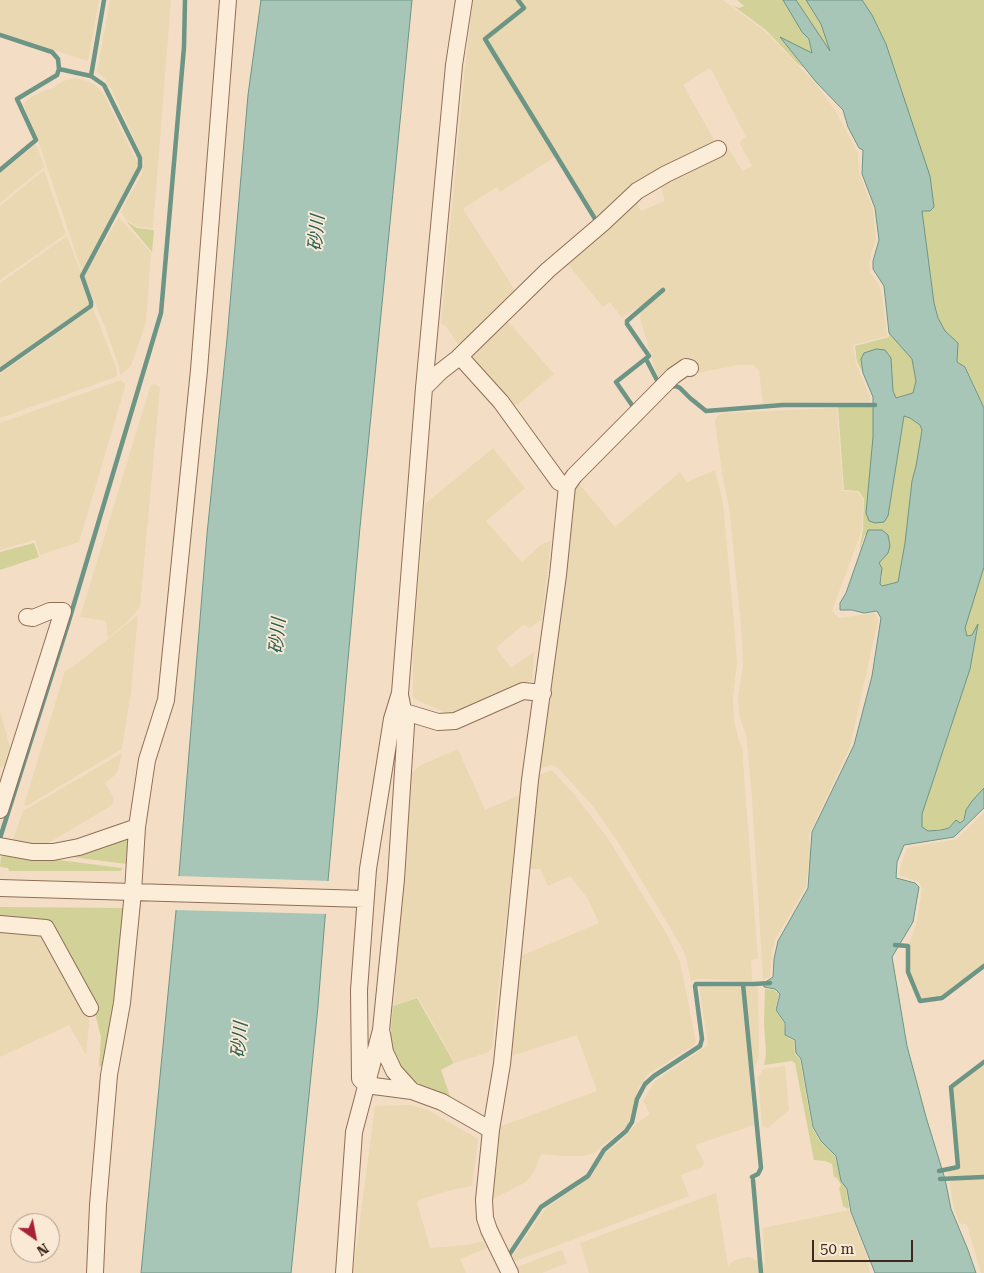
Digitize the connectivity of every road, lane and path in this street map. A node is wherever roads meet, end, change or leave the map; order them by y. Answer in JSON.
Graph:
{"nodes":[{"id":1,"x":228,"y":0,"type":"edge"},
{"id":2,"x":464,"y":0,"type":"edge"},
{"id":3,"x":718,"y":149,"type":"dead end"},
{"id":4,"x":458,"y":358,"type":"junction"},
{"id":5,"x":690,"y":368,"type":"dead end"},
{"id":6,"x":424,"y":388,"type":"junction"},
{"id":7,"x":568,"y":486,"type":"junction"},
{"id":8,"x":27,"y":617,"type":"dead end"},
{"id":9,"x":539,"y":692,"type":"junction"},
{"id":10,"x":399,"y":705,"type":"junction"},
{"id":11,"x":0,"y":810,"type":"edge"},
{"id":12,"x":137,"y":827,"type":"junction"},
{"id":13,"x":2,"y":846,"type":"edge"},
{"id":14,"x":1,"y":888,"type":"edge"},
{"id":15,"x":133,"y":892,"type":"junction"},
{"id":16,"x":365,"y":899,"type":"junction"},
{"id":17,"x":0,"y":924,"type":"edge"},
{"id":18,"x":90,"y":1008,"type":"dead end"},
{"id":19,"x":381,"y":1030,"type":"junction"},
{"id":20,"x":366,"y":1084,"type":"junction"},
{"id":21,"x":412,"y":1091,"type":"junction"},
{"id":22,"x":491,"y":1130,"type":"junction"},
{"id":23,"x":503,"y":1271,"type":"edge"},
{"id":24,"x":95,"y":1273,"type":"edge"},
{"id":25,"x":344,"y":1273,"type":"edge"}],
"edges":[{"from":1,"to":12,"type":"street"},
{"from":2,"to":6,"type":"street"},
{"from":3,"to":4,"type":"street"},
{"from":4,"to":6,"type":"street"},
{"from":4,"to":7,"type":"street"},
{"from":5,"to":7,"type":"street"},
{"from":6,"to":10,"type":"street"},
{"from":7,"to":9,"type":"street"},
{"from":8,"to":11,"type":"street"},
{"from":9,"to":10,"type":"street"},
{"from":9,"to":22,"type":"street"},
{"from":10,"to":16,"type":"street"},
{"from":10,"to":19,"type":"street"},
{"from":12,"to":13,"type":"street"},
{"from":12,"to":15,"type":"street"},
{"from":14,"to":15,"type":"street"},
{"from":15,"to":16,"type":"street"},
{"from":15,"to":24,"type":"street"},
{"from":16,"to":20,"type":"street"},
{"from":17,"to":18,"type":"street"},
{"from":19,"to":20,"type":"street"},
{"from":19,"to":21,"type":"street"},
{"from":20,"to":21,"type":"street"},
{"from":20,"to":25,"type":"street"},
{"from":21,"to":22,"type":"street"},
{"from":22,"to":23,"type":"street"}]}
